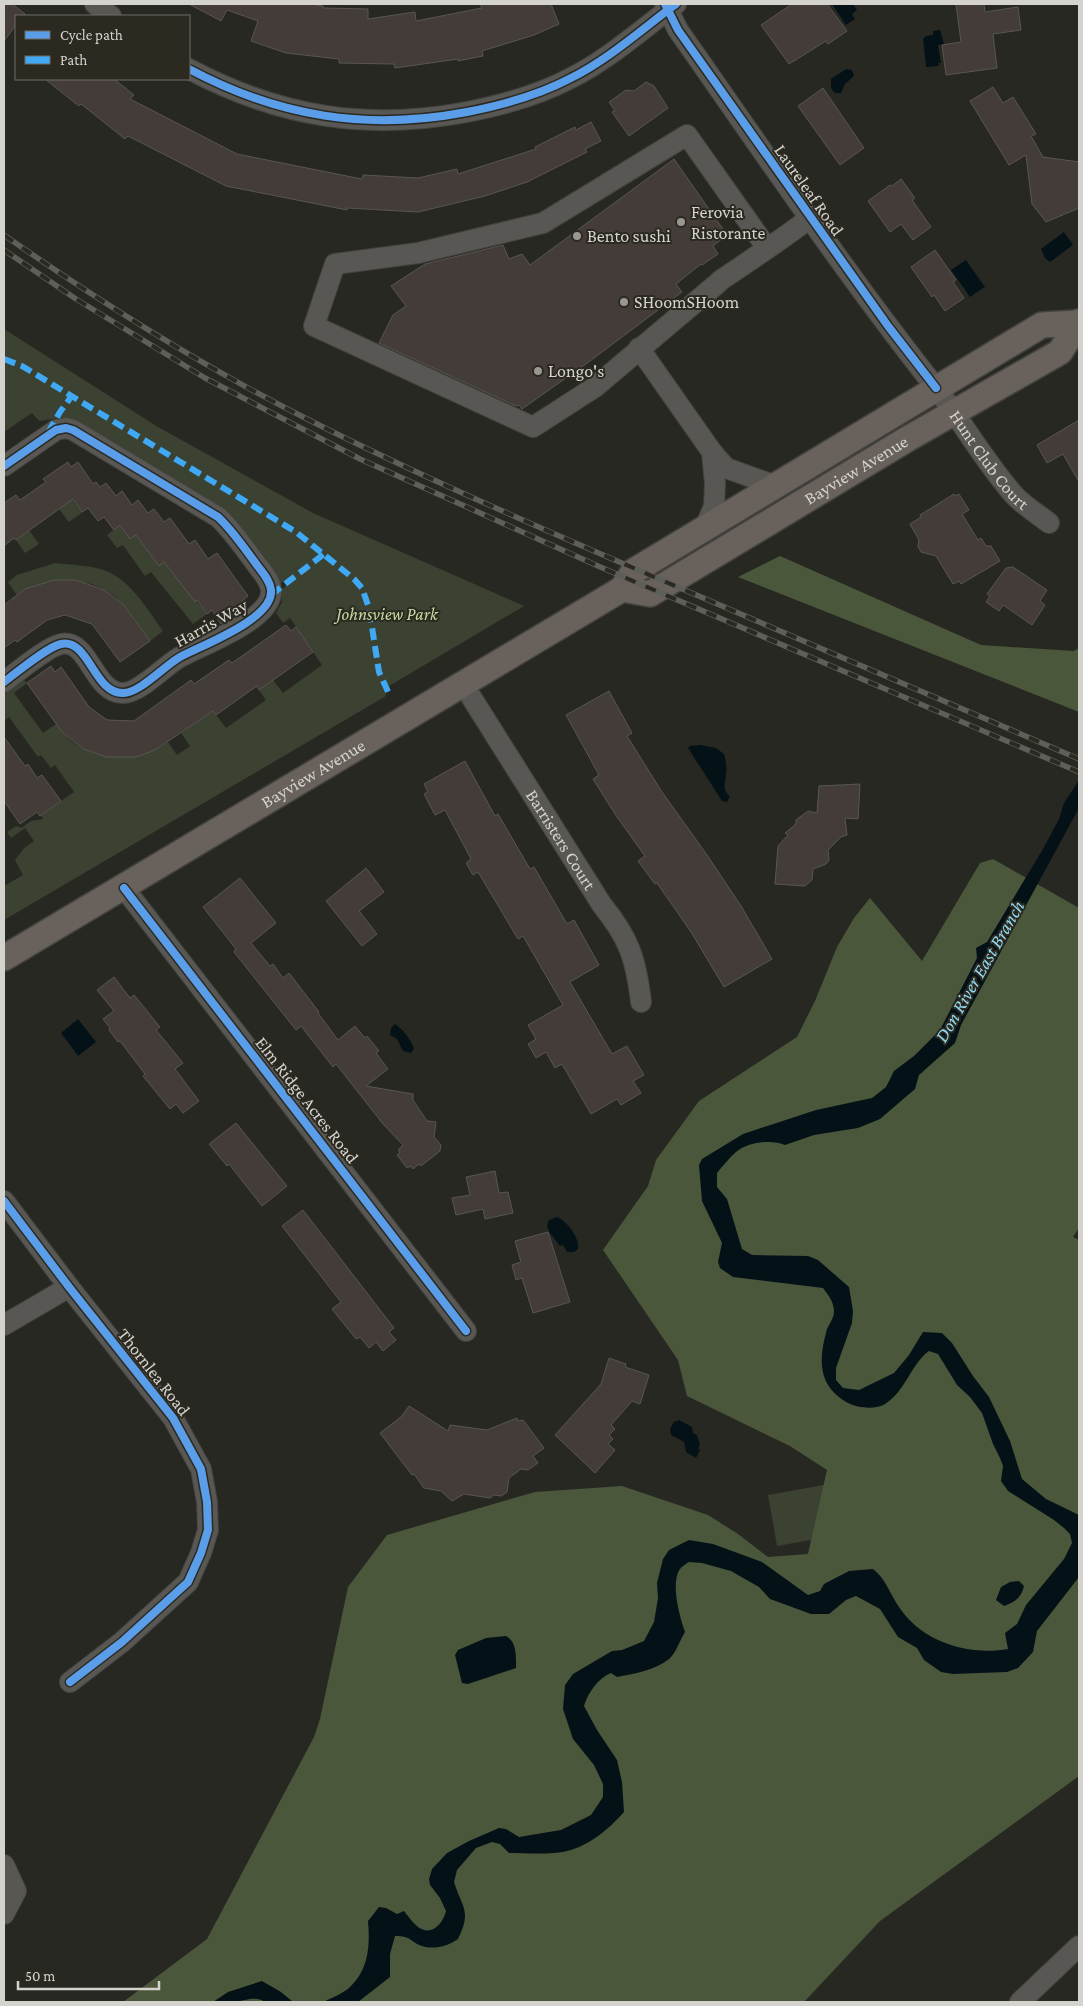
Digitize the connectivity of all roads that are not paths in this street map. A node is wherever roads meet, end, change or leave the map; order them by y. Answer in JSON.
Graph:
{"nodes":[{"id":1,"x":95,"y":4,"type":"edge"},
{"id":2,"x":669,"y":6,"type":"edge"},
{"id":3,"x":110,"y":15,"type":"edge"},
{"id":4,"x":190,"y":69,"type":"edge"},
{"id":5,"x":810,"y":218,"type":"junction"},
{"id":6,"x":768,"y":248,"type":"junction"},
{"id":7,"x":1078,"y":323,"type":"edge"},
{"id":8,"x":639,"y":348,"type":"junction"},
{"id":9,"x":936,"y":388,"type":"junction"},
{"id":10,"x":954,"y":412,"type":"junction"},
{"id":11,"x":712,"y":452,"type":"junction"},
{"id":12,"x":4,"y":466,"type":"edge"},
{"id":13,"x":776,"y":486,"type":"junction"},
{"id":14,"x":1049,"y":524,"type":"dead end"},
{"id":15,"x":705,"y":528,"type":"junction"},
{"id":16,"x":622,"y":589,"type":"junction"},
{"id":17,"x":4,"y":682,"type":"edge"},
{"id":18,"x":463,"y":684,"type":"junction"},
{"id":19,"x":124,"y":888,"type":"junction"},
{"id":20,"x":4,"y":958,"type":"edge"},
{"id":21,"x":641,"y":1002,"type":"dead end"},
{"id":22,"x":4,"y":1201,"type":"edge"},
{"id":23,"x":69,"y":1288,"type":"junction"},
{"id":24,"x":4,"y":1325,"type":"edge"},
{"id":25,"x":466,"y":1331,"type":"dead end"},
{"id":26,"x":70,"y":1682,"type":"dead end"},
{"id":27,"x":4,"y":1865,"type":"edge"},
{"id":28,"x":4,"y":1914,"type":"edge"},
{"id":29,"x":1079,"y":1946,"type":"edge"},
{"id":30,"x":1020,"y":2002,"type":"edge"}],
"edges":[{"from":1,"to":3,"type":"street"},
{"from":2,"to":4,"type":"street"},
{"from":2,"to":5,"type":"street","name":"Laureleaf Road"},
{"from":5,"to":6,"type":"street"},
{"from":5,"to":9,"type":"street","name":"Laureleaf Road"},
{"from":6,"to":8,"type":"street"},
{"from":6,"to":8,"type":"street"},
{"from":7,"to":9,"type":"main road","name":"Bayview Avenue"},
{"from":7,"to":10,"type":"main road","name":"Bayview Avenue"},
{"from":8,"to":11,"type":"street"},
{"from":9,"to":10,"type":"street","name":"Hunt Club Court"},
{"from":9,"to":13,"type":"main road","name":"Bayview Avenue"},
{"from":10,"to":14,"type":"street","name":"Hunt Club Court"},
{"from":10,"to":16,"type":"main road","name":"Bayview Avenue"},
{"from":11,"to":13,"type":"street"},
{"from":11,"to":15,"type":"street"},
{"from":12,"to":17,"type":"street","name":"Harris Way"},
{"from":13,"to":15,"type":"main road","name":"Bayview Avenue"},
{"from":15,"to":16,"type":"main road","name":"Bayview Avenue"},
{"from":16,"to":18,"type":"main road","name":"Bayview Avenue"},
{"from":18,"to":19,"type":"main road","name":"Bayview Avenue"},
{"from":18,"to":21,"type":"street","name":"Barristers Court"},
{"from":19,"to":20,"type":"main road","name":"Bayview Avenue"},
{"from":19,"to":25,"type":"street","name":"Elm Ridge Acres Road"},
{"from":22,"to":23,"type":"street","name":"Thornlea Road"},
{"from":23,"to":24,"type":"street"},
{"from":23,"to":26,"type":"street","name":"Thornlea Road"},
{"from":27,"to":28,"type":"street"},
{"from":29,"to":30,"type":"street"}]}
